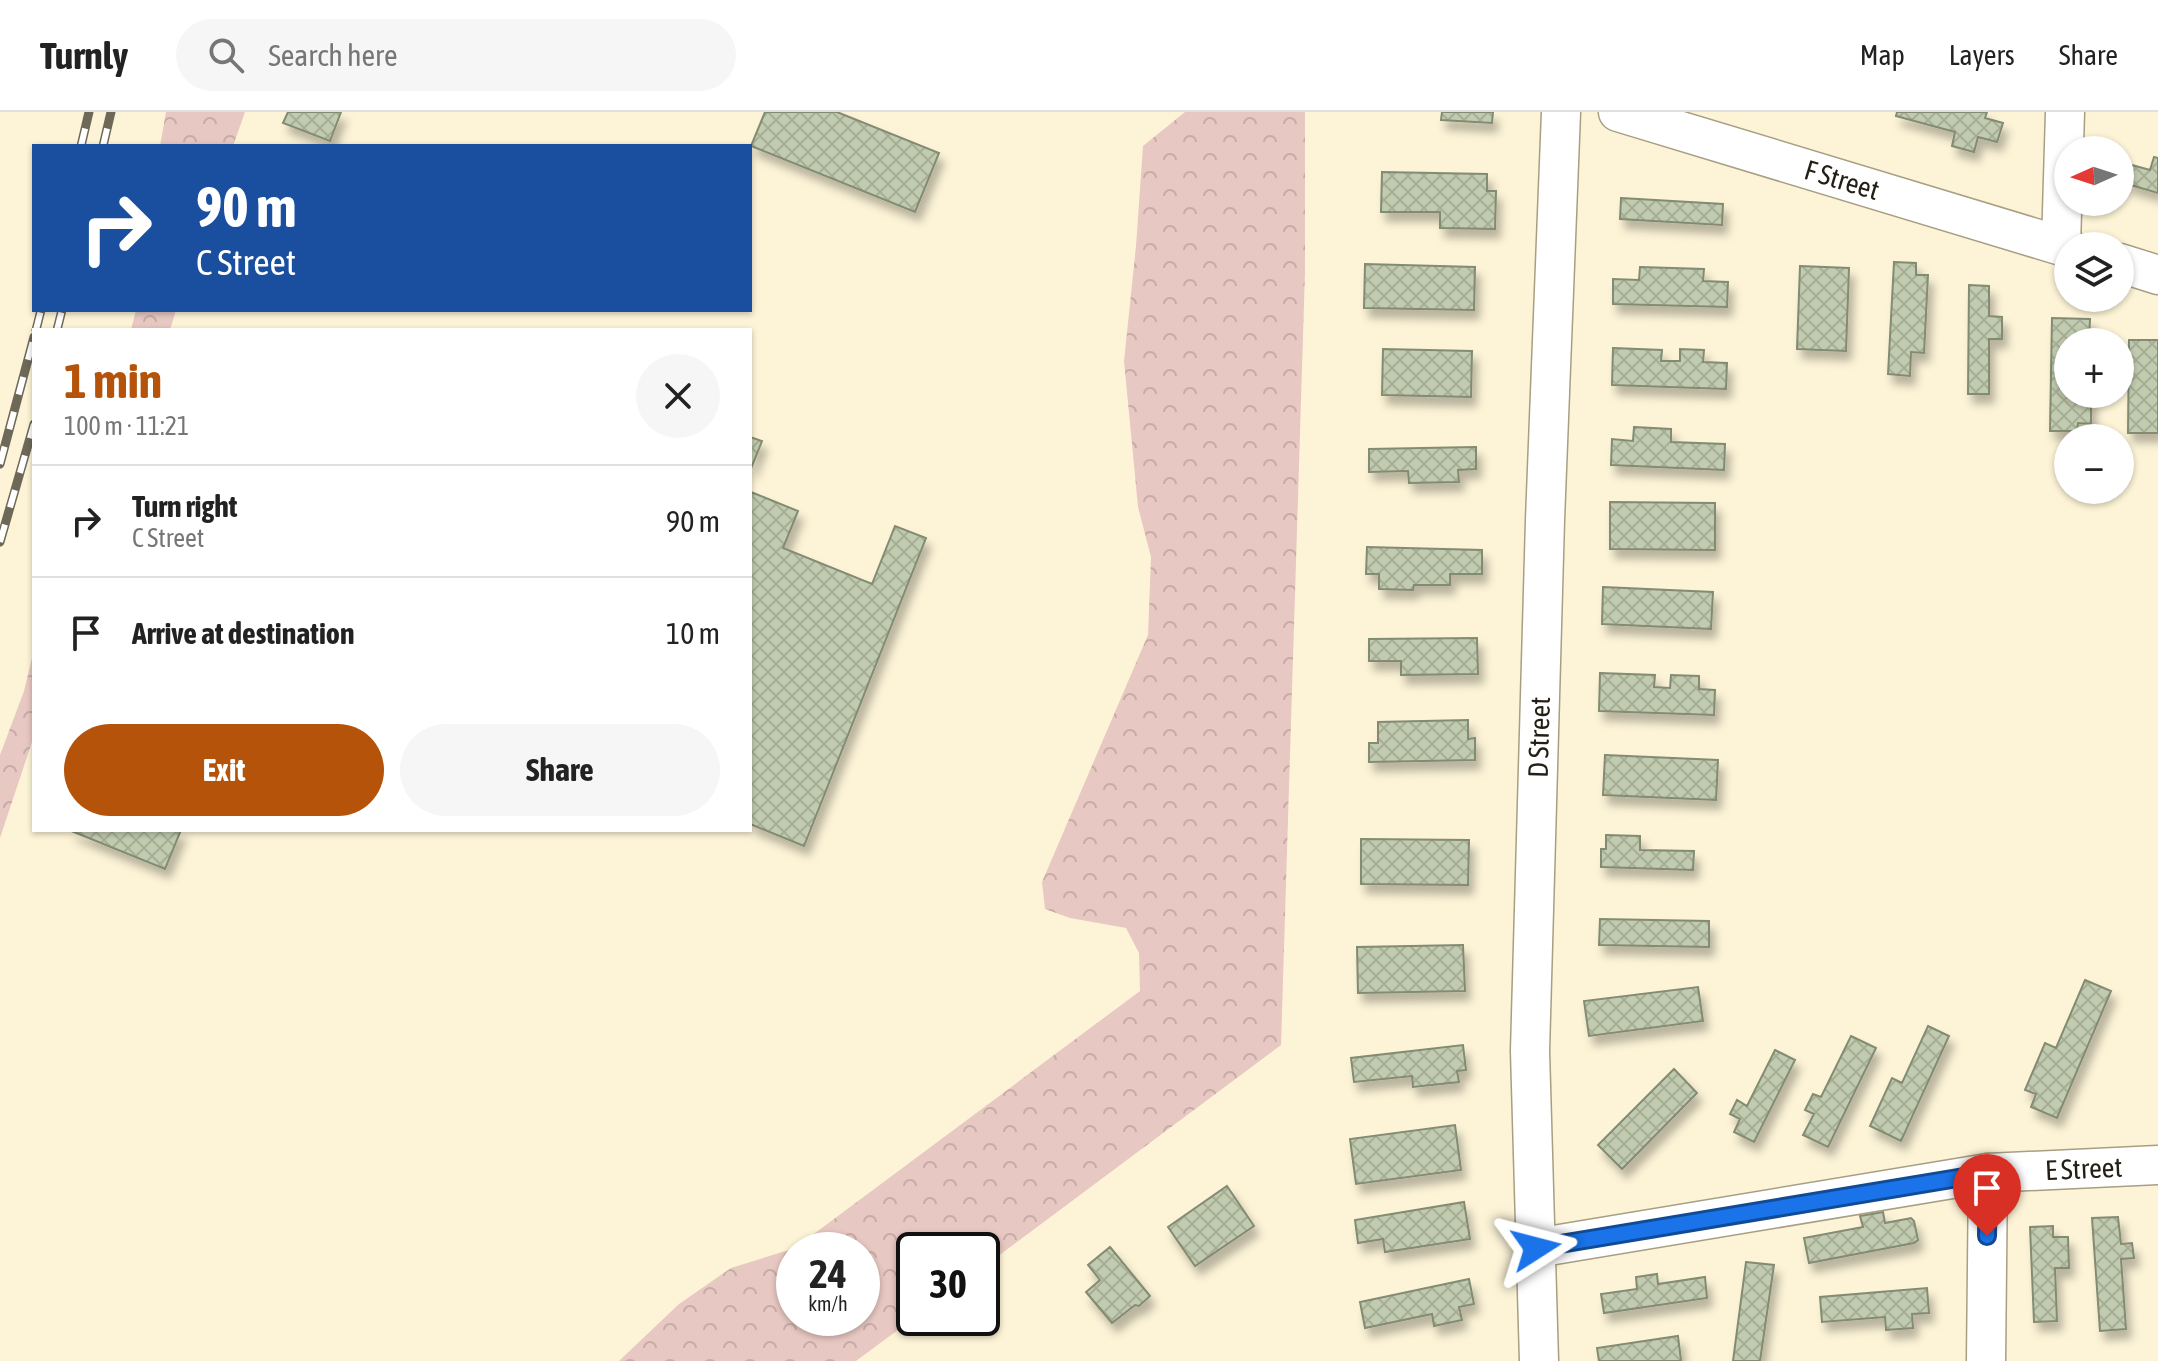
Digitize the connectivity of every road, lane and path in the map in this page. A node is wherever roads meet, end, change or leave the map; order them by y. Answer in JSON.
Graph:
{"nodes":[{"id":1,"x":1561,"y":112,"type":"edge"},
{"id":2,"x":1618,"y":112,"type":"edge"},
{"id":3,"x":2065,"y":112,"type":"edge"},
{"id":4,"x":2064,"y":232,"type":"edge"},
{"id":5,"x":2054,"y":243,"type":"edge"},
{"id":6,"x":2134,"y":267,"type":"edge"},
{"id":7,"x":2158,"y":275,"type":"edge"},
{"id":8,"x":2158,"y":1165,"type":"edge"},
{"id":9,"x":1988,"y":1173,"type":"junction"},
{"id":10,"x":1536,"y":1248,"type":"junction"},
{"id":11,"x":1539,"y":1361,"type":"edge"},
{"id":12,"x":1986,"y":1361,"type":"edge"}],
"edges":[{"from":1,"to":10,"type":"street","name":"D Street"},
{"from":2,"to":5,"type":"street","name":"F Street"},
{"from":3,"to":4,"type":"street"},
{"from":6,"to":7,"type":"street"},
{"from":8,"to":9,"type":"street","name":"E Street"},
{"from":9,"to":10,"type":"street","name":"E Street"},
{"from":9,"to":12,"type":"street"},
{"from":10,"to":11,"type":"street","name":"D Street"}]}
